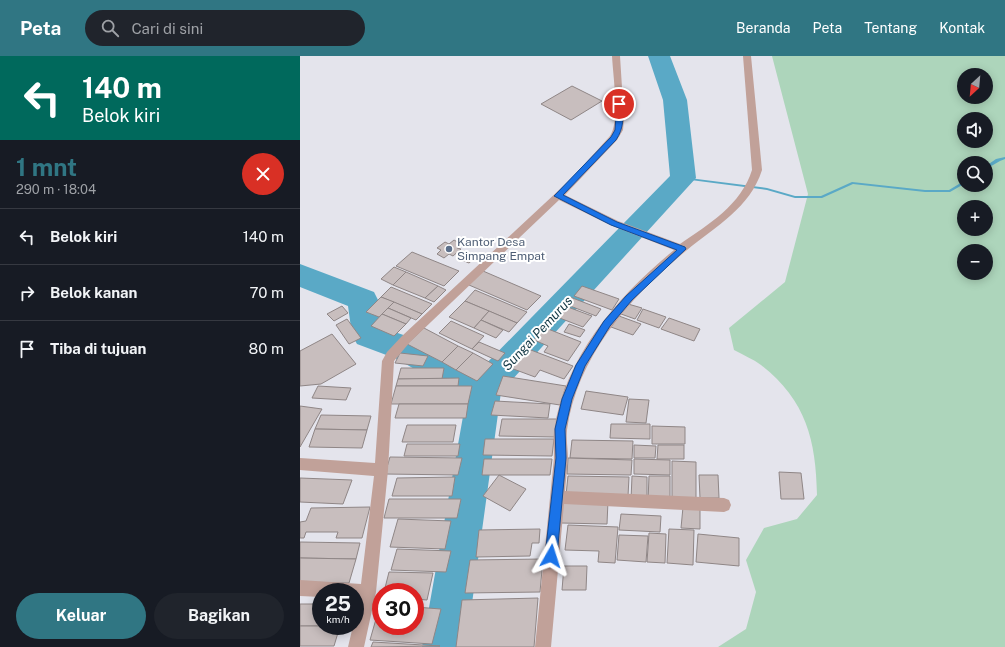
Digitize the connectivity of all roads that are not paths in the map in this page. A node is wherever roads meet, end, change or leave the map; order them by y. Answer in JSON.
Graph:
{"nodes":[{"id":1,"x":616,"y":56,"type":"edge"},
{"id":2,"x":747,"y":56,"type":"edge"},
{"id":3,"x":558,"y":196,"type":"junction"},
{"id":4,"x":682,"y":249,"type":"junction"},
{"id":5,"x":300,"y":464,"type":"edge"},
{"id":6,"x":381,"y":470,"type":"junction"},
{"id":7,"x":557,"y":497,"type":"junction"},
{"id":8,"x":724,"y":505,"type":"dead end"},
{"id":9,"x":300,"y":588,"type":"edge"},
{"id":10,"x":368,"y":592,"type":"junction"},
{"id":11,"x":356,"y":647,"type":"edge"},
{"id":12,"x":543,"y":647,"type":"edge"}],
"edges":[{"from":1,"to":3,"type":"street"},
{"from":2,"to":4,"type":"street"},
{"from":3,"to":4,"type":"street"},
{"from":3,"to":6,"type":"street"},
{"from":4,"to":7,"type":"street"},
{"from":5,"to":6,"type":"street"},
{"from":6,"to":10,"type":"street"},
{"from":7,"to":8,"type":"street"},
{"from":7,"to":12,"type":"street"},
{"from":9,"to":10,"type":"street"},
{"from":10,"to":11,"type":"street"}]}
